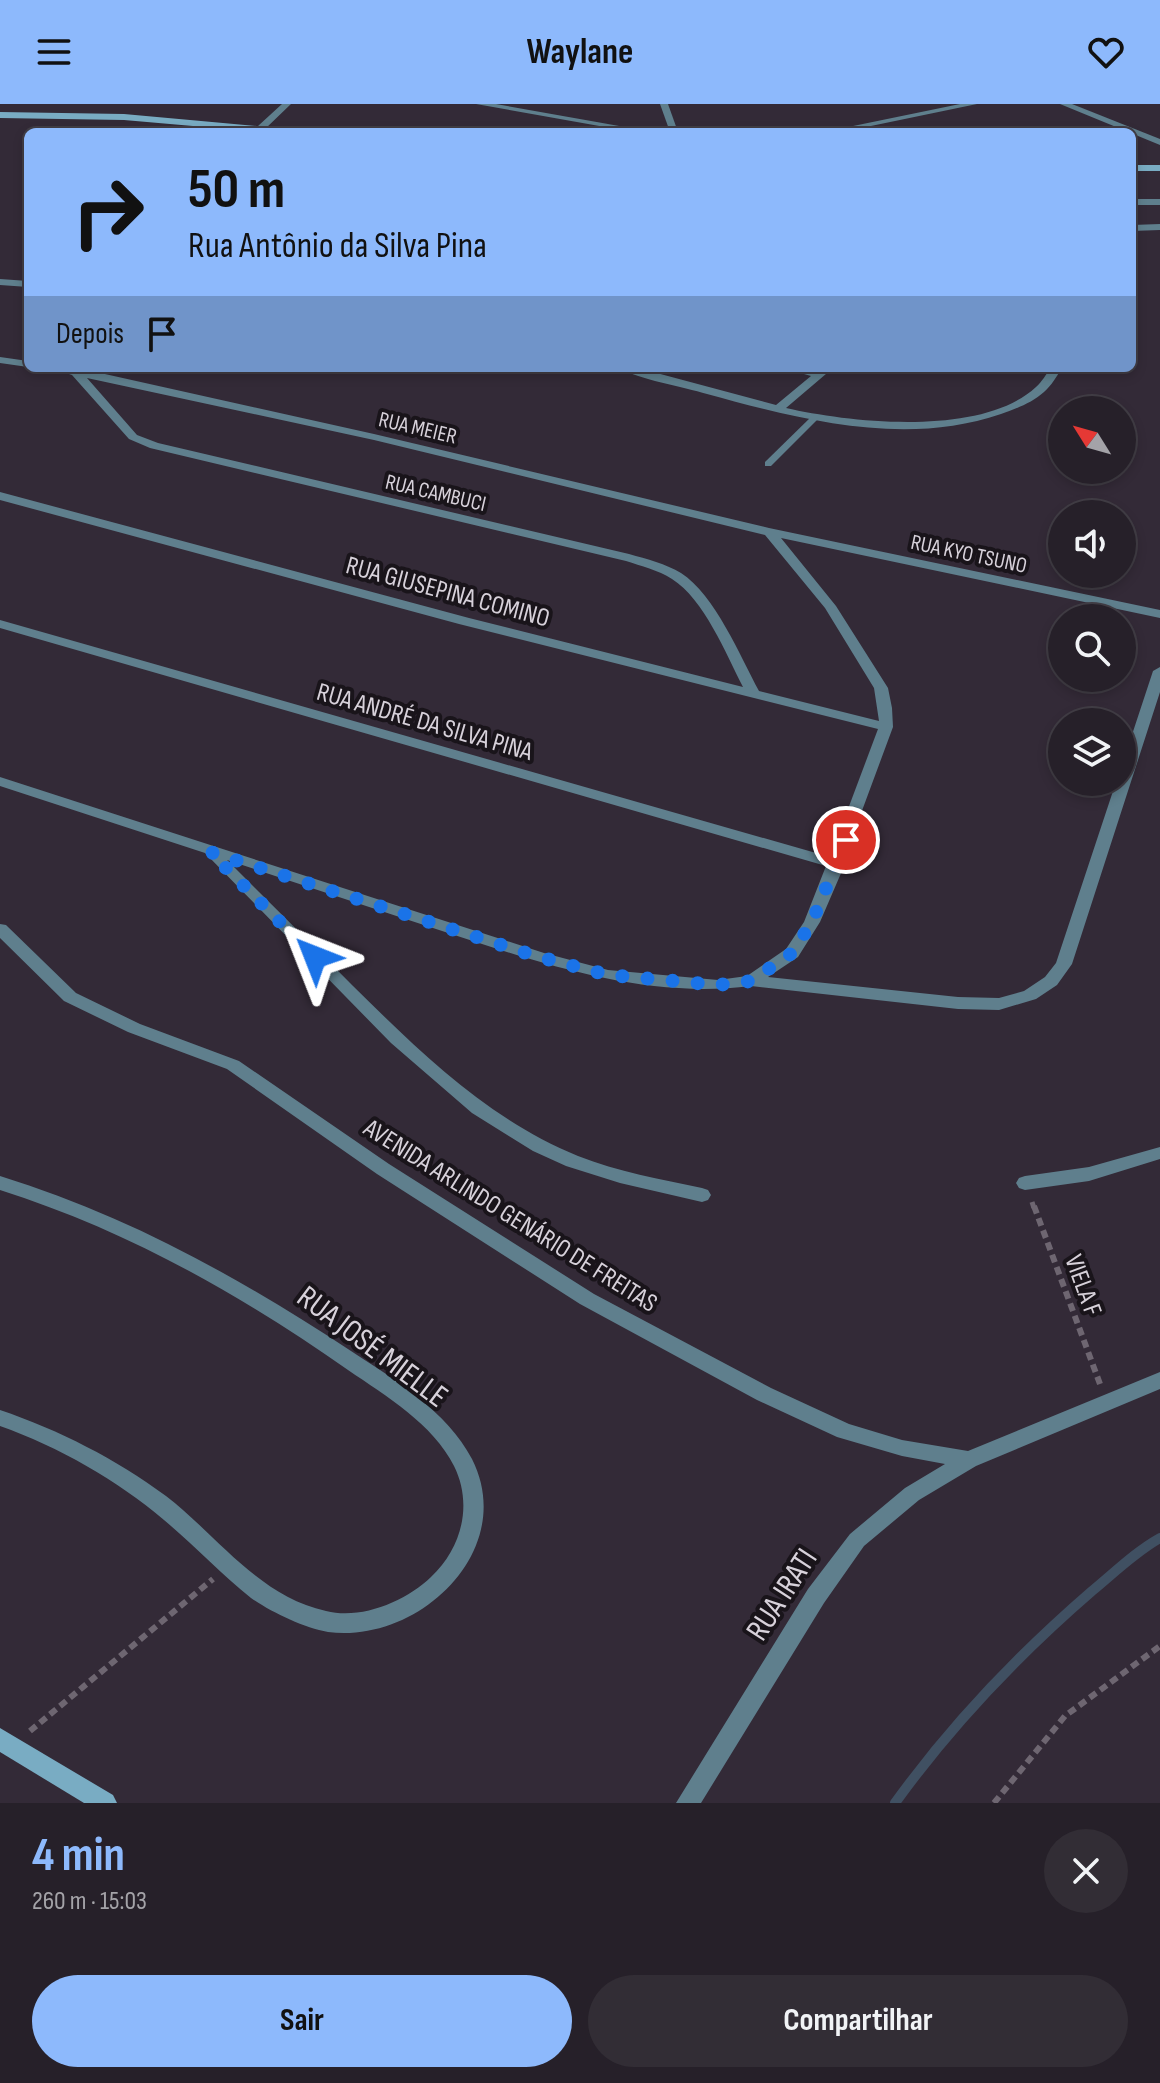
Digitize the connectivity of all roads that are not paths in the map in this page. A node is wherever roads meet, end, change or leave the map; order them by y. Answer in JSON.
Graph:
{"nodes":[{"id":1,"x":287,"y":104,"type":"edge"},
{"id":2,"x":480,"y":104,"type":"edge"},
{"id":3,"x":664,"y":104,"type":"edge"},
{"id":4,"x":910,"y":104,"type":"edge"},
{"id":5,"x":973,"y":104,"type":"edge"},
{"id":6,"x":1064,"y":104,"type":"edge"},
{"id":7,"x":0,"y":115,"type":"edge"},
{"id":8,"x":907,"y":116,"type":"junction"},
{"id":9,"x":240,"y":128,"type":"edge"},
{"id":10,"x":263,"y":128,"type":"edge"},
{"id":11,"x":625,"y":128,"type":"edge"},
{"id":12,"x":673,"y":128,"type":"edge"},
{"id":13,"x":848,"y":128,"type":"edge"},
{"id":14,"x":1125,"y":128,"type":"edge"},
{"id":15,"x":1136,"y":132,"type":"edge"},
{"id":16,"x":1160,"y":142,"type":"edge"},
{"id":17,"x":1136,"y":168,"type":"edge"},
{"id":18,"x":1160,"y":168,"type":"edge"},
{"id":19,"x":1136,"y":202,"type":"edge"},
{"id":20,"x":1160,"y":202,"type":"edge"},
{"id":21,"x":1160,"y":227,"type":"edge"},
{"id":22,"x":1136,"y":228,"type":"edge"},
{"id":23,"x":0,"y":282,"type":"edge"},
{"id":24,"x":24,"y":284,"type":"edge"},
{"id":25,"x":0,"y":360,"type":"edge"},
{"id":26,"x":24,"y":363,"type":"edge"},
{"id":27,"x":76,"y":372,"type":"edge"},
{"id":28,"x":86,"y":372,"type":"edge"},
{"id":29,"x":640,"y":372,"type":"edge"},
{"id":30,"x":824,"y":372,"type":"edge"},
{"id":31,"x":1054,"y":372,"type":"edge"},
{"id":32,"x":779,"y":408,"type":"junction"},
{"id":33,"x":816,"y":417,"type":"junction"},
{"id":34,"x":768,"y":464,"type":"dead end"},
{"id":35,"x":0,"y":496,"type":"edge"},
{"id":36,"x":769,"y":532,"type":"junction"},
{"id":37,"x":1160,"y":614,"type":"edge"},
{"id":38,"x":0,"y":624,"type":"edge"},
{"id":39,"x":1160,"y":671,"type":"edge"},
{"id":40,"x":754,"y":694,"type":"junction"},
{"id":41,"x":886,"y":727,"type":"junction"},
{"id":42,"x":0,"y":781,"type":"edge"},
{"id":43,"x":210,"y":852,"type":"junction"},
{"id":44,"x":837,"y":864,"type":"junction"},
{"id":45,"x":0,"y":929,"type":"edge"},
{"id":46,"x":751,"y":981,"type":"junction"},
{"id":47,"x":1160,"y":1153,"type":"edge"},
{"id":48,"x":0,"y":1183,"type":"edge"},
{"id":49,"x":1025,"y":1183,"type":"road end"},
{"id":50,"x":702,"y":1195,"type":"dead end"},
{"id":51,"x":1160,"y":1380,"type":"edge"},
{"id":52,"x":0,"y":1418,"type":"edge"},
{"id":53,"x":969,"y":1460,"type":"junction"},
{"id":54,"x":7,"y":1742,"type":"edge"},
{"id":55,"x":105,"y":1803,"type":"edge"},
{"id":56,"x":688,"y":1803,"type":"edge"}],
"edges":[{"from":1,"to":10,"type":"street"},
{"from":2,"to":11,"type":"street"},
{"from":3,"to":12,"type":"street"},
{"from":4,"to":8,"type":"street"},
{"from":5,"to":8,"type":"street"},
{"from":6,"to":14,"type":"street"},
{"from":7,"to":9,"type":"main road"},
{"from":8,"to":13,"type":"street"},
{"from":15,"to":16,"type":"street"},
{"from":17,"to":18,"type":"main road"},
{"from":19,"to":20,"type":"street"},
{"from":21,"to":22,"type":"street"},
{"from":23,"to":24,"type":"street"},
{"from":25,"to":26,"type":"street"},
{"from":27,"to":40,"type":"street","name":"RUA CAMBUCI"},
{"from":28,"to":36,"type":"street","name":"RUA MEIER"},
{"from":29,"to":32,"type":"street"},
{"from":30,"to":32,"type":"street"},
{"from":31,"to":33,"type":"street"},
{"from":32,"to":33,"type":"street"},
{"from":33,"to":34,"type":"lane"},
{"from":35,"to":40,"type":"street","name":"RUA GIUSEPINA COMINO"},
{"from":36,"to":37,"type":"street","name":"RUA KYO TSUNO"},
{"from":36,"to":41,"type":"street"},
{"from":38,"to":44,"type":"street","name":"RUA ANDRÉ DA SILVA PINA"},
{"from":39,"to":46,"type":"street"},
{"from":40,"to":41,"type":"street","name":"RUA GIUSEPINA COMINO"},
{"from":41,"to":44,"type":"street"},
{"from":42,"to":43,"type":"street"},
{"from":43,"to":46,"type":"street"},
{"from":43,"to":50,"type":"street"},
{"from":44,"to":46,"type":"street"},
{"from":45,"to":53,"type":"street","name":"AVENIDA ARLINDO GENÁRIO DE FREITAS"},
{"from":47,"to":49,"type":"street"},
{"from":48,"to":52,"type":"street","name":"RUA JOSÉ MIELLE"},
{"from":51,"to":53,"type":"street"},
{"from":53,"to":56,"type":"street","name":"RUA IRATI"},
{"from":54,"to":55,"type":"main road"}]}
